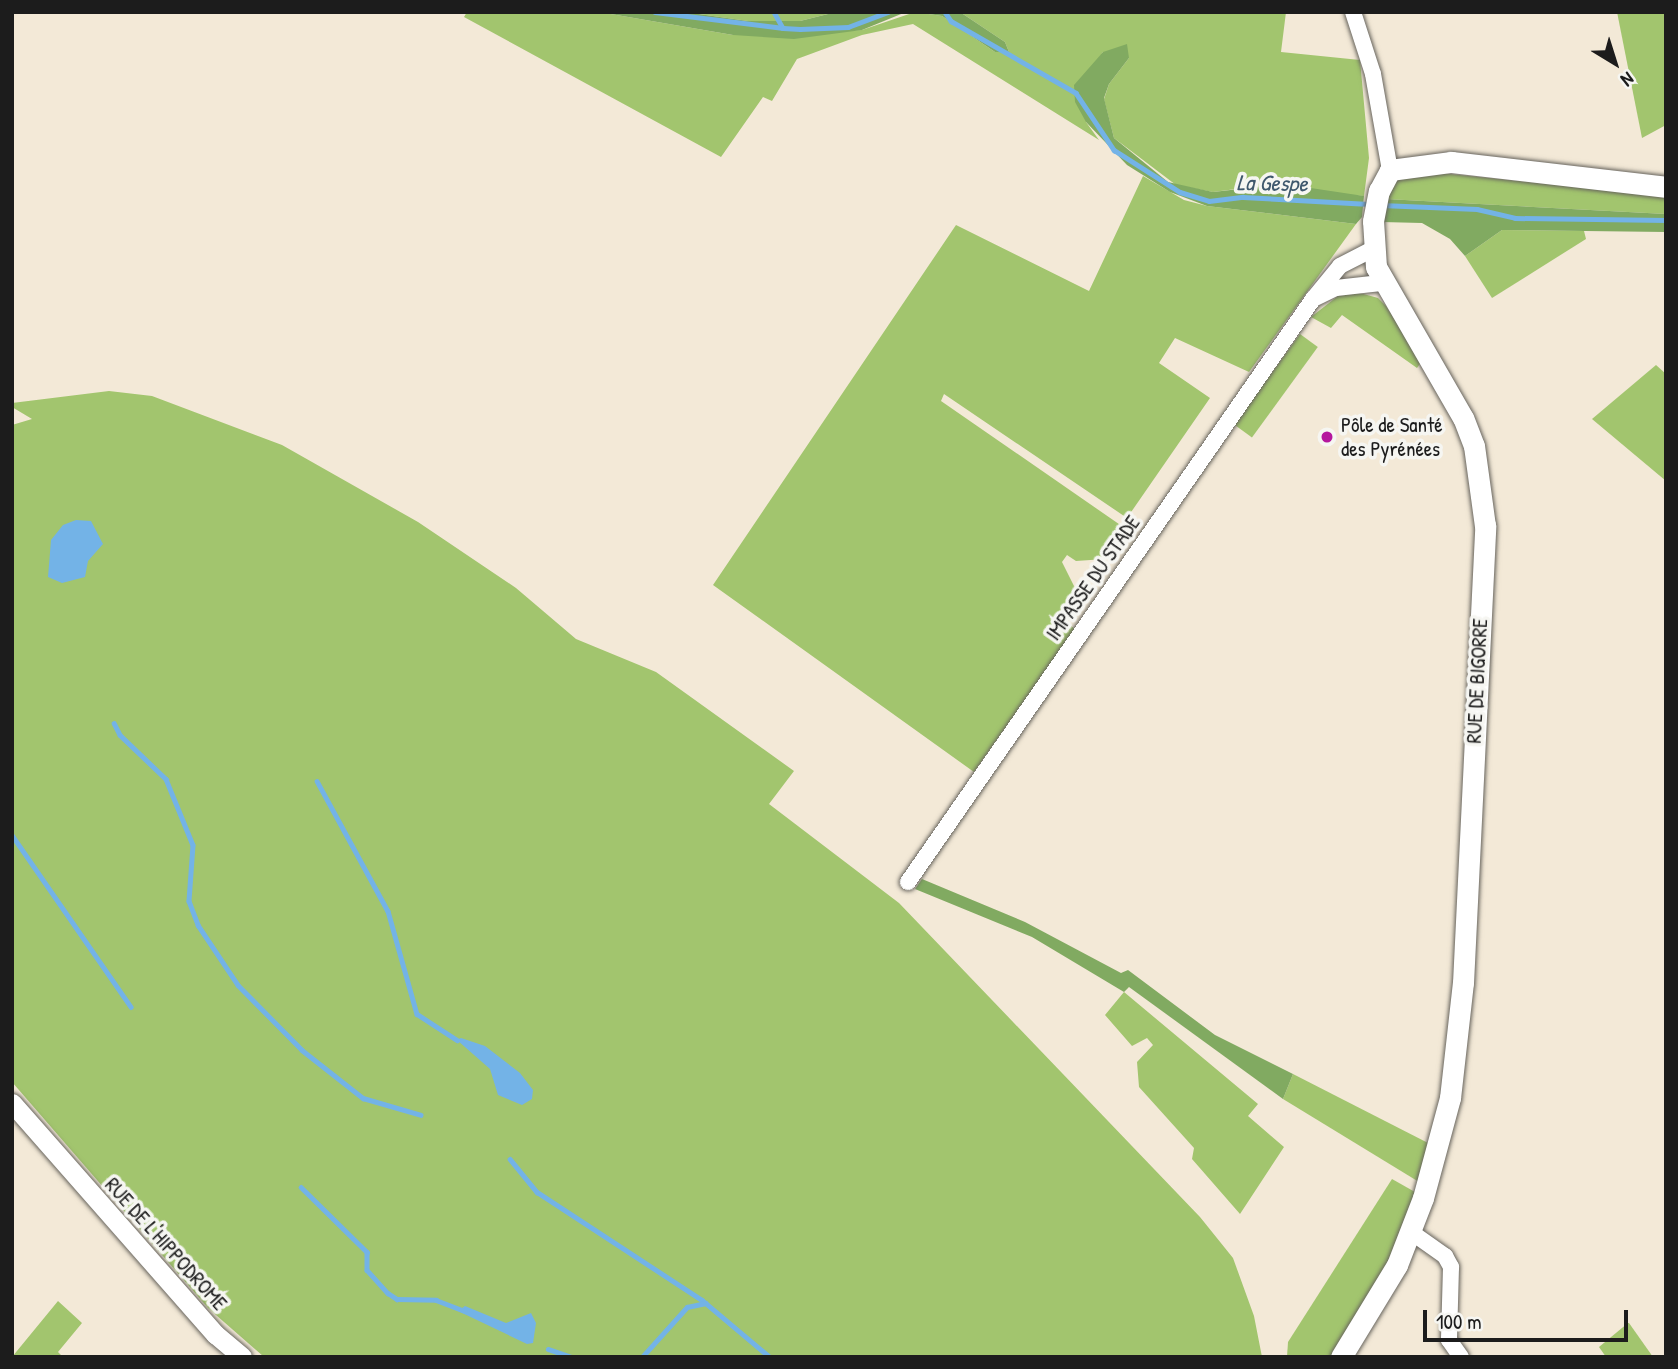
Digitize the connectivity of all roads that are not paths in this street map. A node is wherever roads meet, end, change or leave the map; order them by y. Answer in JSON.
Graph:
{"nodes":[{"id":1,"x":1353,"y":12,"type":"edge"},
{"id":2,"x":1390,"y":170,"type":"junction"},
{"id":3,"x":1666,"y":187,"type":"edge"},
{"id":4,"x":1373,"y":249,"type":"junction"},
{"id":5,"x":1381,"y":283,"type":"junction"},
{"id":6,"x":1313,"y":299,"type":"junction"},
{"id":7,"x":908,"y":882,"type":"dead end"},
{"id":8,"x":12,"y":1103,"type":"edge"},
{"id":9,"x":1411,"y":1232,"type":"junction"},
{"id":10,"x":242,"y":1357,"type":"edge"},
{"id":11,"x":1341,"y":1357,"type":"edge"},
{"id":12,"x":1461,"y":1357,"type":"edge"}],
"edges":[{"from":1,"to":2,"type":"street"},
{"from":2,"to":3,"type":"main road"},
{"from":2,"to":4,"type":"main road","name":"RUE DE BIGORRE"},
{"from":4,"to":5,"type":"main road","name":"RUE DE BIGORRE"},
{"from":4,"to":6,"type":"street","name":"IMPASSE DU STADE"},
{"from":5,"to":6,"type":"street"},
{"from":5,"to":9,"type":"main road","name":"RUE DE BIGORRE"},
{"from":6,"to":7,"type":"street","name":"IMPASSE DU STADE"},
{"from":8,"to":10,"type":"street","name":"RUE DE L'HIPPODROME"},
{"from":9,"to":11,"type":"main road","name":"RUE DE BIGORRE"},
{"from":9,"to":12,"type":"street"}]}
